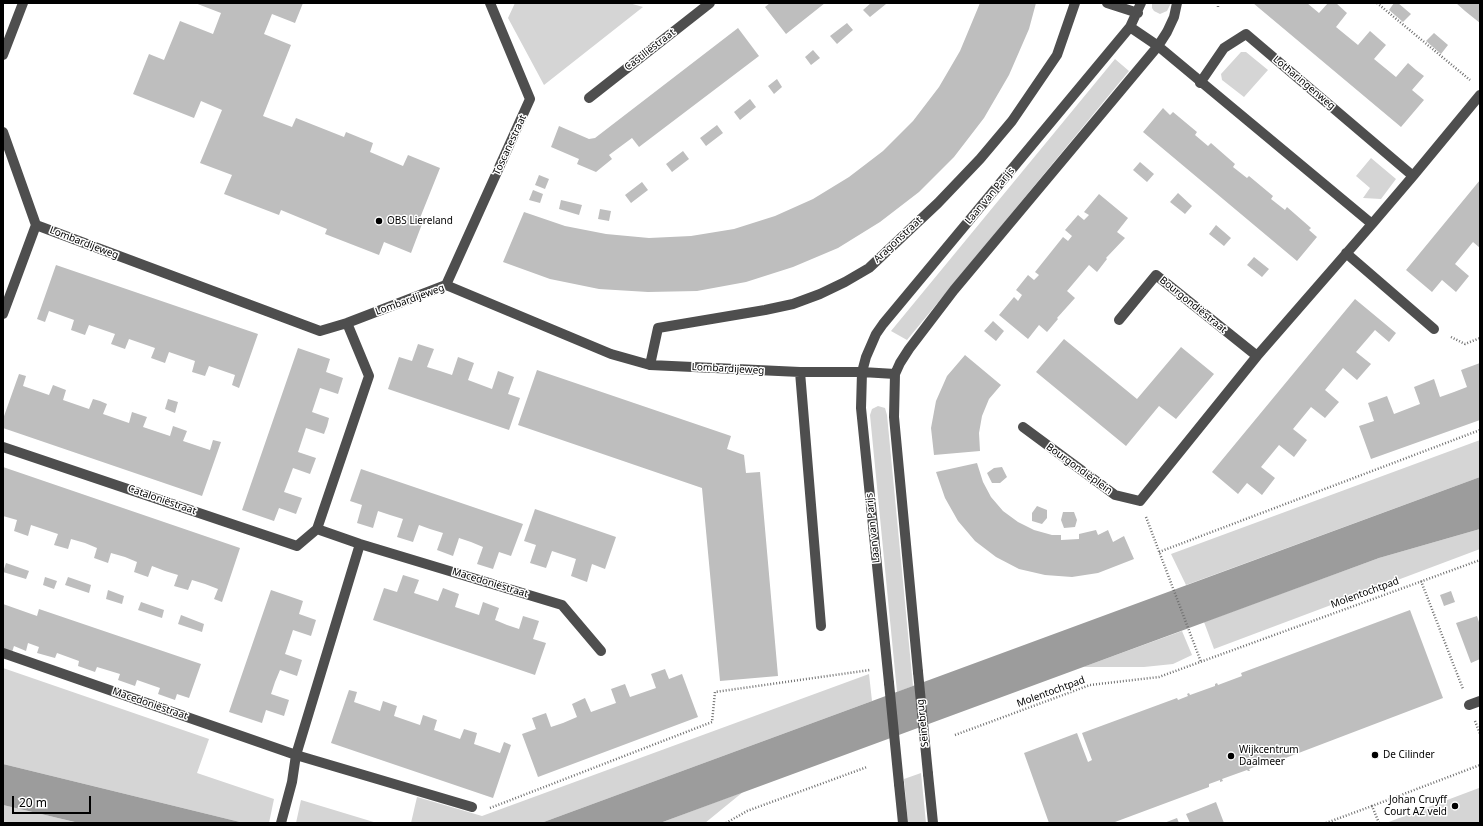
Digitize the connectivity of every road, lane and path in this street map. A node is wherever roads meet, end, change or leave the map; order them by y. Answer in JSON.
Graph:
{"nodes":[{"id":1,"x":23,"y":3,"type":"edge"},
{"id":2,"x":490,"y":3,"type":"edge"},
{"id":3,"x":710,"y":3,"type":"edge"},
{"id":4,"x":1075,"y":3,"type":"edge"},
{"id":5,"x":1107,"y":3,"type":"edge"},
{"id":6,"x":1177,"y":3,"type":"edge"},
{"id":7,"x":1218,"y":3,"type":"edge"},
{"id":8,"x":1377,"y":3,"type":"edge"},
{"id":9,"x":1139,"y":8,"type":"edge"},
{"id":10,"x":1218,"y":9,"type":"dead end"},
{"id":11,"x":1130,"y":27,"type":"junction"},
{"id":12,"x":1158,"y":46,"type":"junction"},
{"id":13,"x":3,"y":55,"type":"edge"},
{"id":14,"x":1200,"y":83,"type":"junction"},
{"id":15,"x":1474,"y":83,"type":"dead end"},
{"id":16,"x":1480,"y":95,"type":"edge"},
{"id":17,"x":589,"y":98,"type":"dead end"},
{"id":18,"x":3,"y":132,"type":"edge"},
{"id":19,"x":1413,"y":176,"type":"junction"},
{"id":20,"x":1372,"y":224,"type":"junction"},
{"id":21,"x":36,"y":225,"type":"junction"},
{"id":22,"x":1346,"y":253,"type":"junction"},
{"id":23,"x":446,"y":285,"type":"junction"},
{"id":24,"x":3,"y":314,"type":"edge"},
{"id":25,"x":1119,"y":320,"type":"dead end"},
{"id":26,"x":347,"y":323,"type":"junction"},
{"id":27,"x":1434,"y":329,"type":"joint"},
{"id":28,"x":1480,"y":338,"type":"edge"},
{"id":29,"x":1257,"y":356,"type":"junction"},
{"id":30,"x":650,"y":365,"type":"junction"},
{"id":31,"x":800,"y":372,"type":"junction"},
{"id":32,"x":862,"y":372,"type":"junction"},
{"id":33,"x":895,"y":374,"type":"junction"},
{"id":34,"x":1023,"y":427,"type":"dead end"},
{"id":35,"x":1480,"y":430,"type":"edge"},
{"id":36,"x":3,"y":447,"type":"edge"},
{"id":37,"x":1140,"y":501,"type":"junction"},
{"id":38,"x":317,"y":529,"type":"junction"},
{"id":39,"x":360,"y":544,"type":"junction"},
{"id":40,"x":1159,"y":552,"type":"junction"},
{"id":41,"x":1480,"y":560,"type":"edge"},
{"id":42,"x":1421,"y":581,"type":"junction"},
{"id":43,"x":820,"y":626,"type":"dead end"},
{"id":44,"x":600,"y":651,"type":"dead end"},
{"id":45,"x":3,"y":654,"type":"edge"},
{"id":46,"x":1201,"y":662,"type":"junction"},
{"id":47,"x":887,"y":667,"type":"junction"},
{"id":48,"x":1480,"y":701,"type":"edge"},
{"id":49,"x":1469,"y":705,"type":"joint"},
{"id":50,"x":955,"y":735,"type":"dead end"},
{"id":51,"x":296,"y":755,"type":"junction"},
{"id":52,"x":1480,"y":765,"type":"edge"},
{"id":53,"x":867,"y":767,"type":"dead end"},
{"id":54,"x":1372,"y":806,"type":"junction"},
{"id":55,"x":472,"y":807,"type":"joint"},
{"id":56,"x":281,"y":823,"type":"edge"},
{"id":57,"x":726,"y":823,"type":"edge"},
{"id":58,"x":903,"y":823,"type":"edge"},
{"id":59,"x":933,"y":823,"type":"edge"},
{"id":60,"x":1326,"y":823,"type":"edge"},
{"id":61,"x":1379,"y":823,"type":"edge"}],
"edges":[{"from":1,"to":13,"type":"street"},
{"from":2,"to":23,"type":"street","name":"Toscanestraat"},
{"from":3,"to":17,"type":"street","name":"Castiliëstraat"},
{"from":4,"to":30,"type":"street","name":"Aragonstraat"},
{"from":5,"to":9,"type":"street"},
{"from":6,"to":12,"type":"street"},
{"from":7,"to":10,"type":"path"},
{"from":8,"to":15,"type":"path"},
{"from":9,"to":11,"type":"street","name":"Laan van Parijs"},
{"from":11,"to":12,"type":"street"},
{"from":11,"to":32,"type":"street","name":"Laan van Parijs"},
{"from":12,"to":14,"type":"street"},
{"from":12,"to":33,"type":"street"},
{"from":14,"to":19,"type":"street","name":"Lotharingenweg"},
{"from":14,"to":20,"type":"street"},
{"from":16,"to":19,"type":"street"},
{"from":18,"to":21,"type":"street","name":"Lombardijeweg"},
{"from":19,"to":20,"type":"street"},
{"from":20,"to":22,"type":"street"},
{"from":21,"to":24,"type":"street","name":"Lombardijeweg"},
{"from":21,"to":26,"type":"street","name":"Lombardijeweg"},
{"from":22,"to":27,"type":"street"},
{"from":22,"to":29,"type":"street"},
{"from":23,"to":26,"type":"street","name":"Lombardijeweg"},
{"from":23,"to":30,"type":"street","name":"Lombardijeweg"},
{"from":25,"to":29,"type":"street","name":"Bourgondiëstraat"},
{"from":26,"to":38,"type":"street"},
{"from":27,"to":28,"type":"path"},
{"from":29,"to":37,"type":"street"},
{"from":30,"to":31,"type":"street","name":"Lombardijeweg"},
{"from":31,"to":32,"type":"street","name":"Lombardijeweg"},
{"from":31,"to":43,"type":"street"},
{"from":32,"to":33,"type":"street"},
{"from":32,"to":47,"type":"street","name":"Laan van Parijs"},
{"from":33,"to":59,"type":"street","name":"Seinebrug","bridge":true},
{"from":34,"to":37,"type":"street","name":"Bourgondiëplein"},
{"from":35,"to":40,"type":"path"},
{"from":36,"to":38,"type":"street","name":"Cataloniëstraat"},
{"from":37,"to":40,"type":"path"},
{"from":38,"to":39,"type":"street","name":"Macedoniëstraat"},
{"from":39,"to":44,"type":"street","name":"Macedoniëstraat"},
{"from":39,"to":51,"type":"street"},
{"from":40,"to":46,"type":"path"},
{"from":41,"to":42,"type":"path","name":"Molentochtpad"},
{"from":42,"to":46,"type":"path","name":"Molentochtpad"},
{"from":42,"to":49,"type":"path"},
{"from":45,"to":51,"type":"street","name":"Macedoniëstraat"},
{"from":46,"to":50,"type":"path","name":"Molentochtpad"},
{"from":47,"to":55,"type":"path"},
{"from":47,"to":58,"type":"street","name":"Laan van Parijs","bridge":true},
{"from":48,"to":49,"type":"street"},
{"from":51,"to":55,"type":"street","name":"Macedoniëstraat"},
{"from":51,"to":56,"type":"street"},
{"from":52,"to":54,"type":"path"},
{"from":53,"to":57,"type":"path"},
{"from":54,"to":60,"type":"path"},
{"from":54,"to":61,"type":"path"}]}
